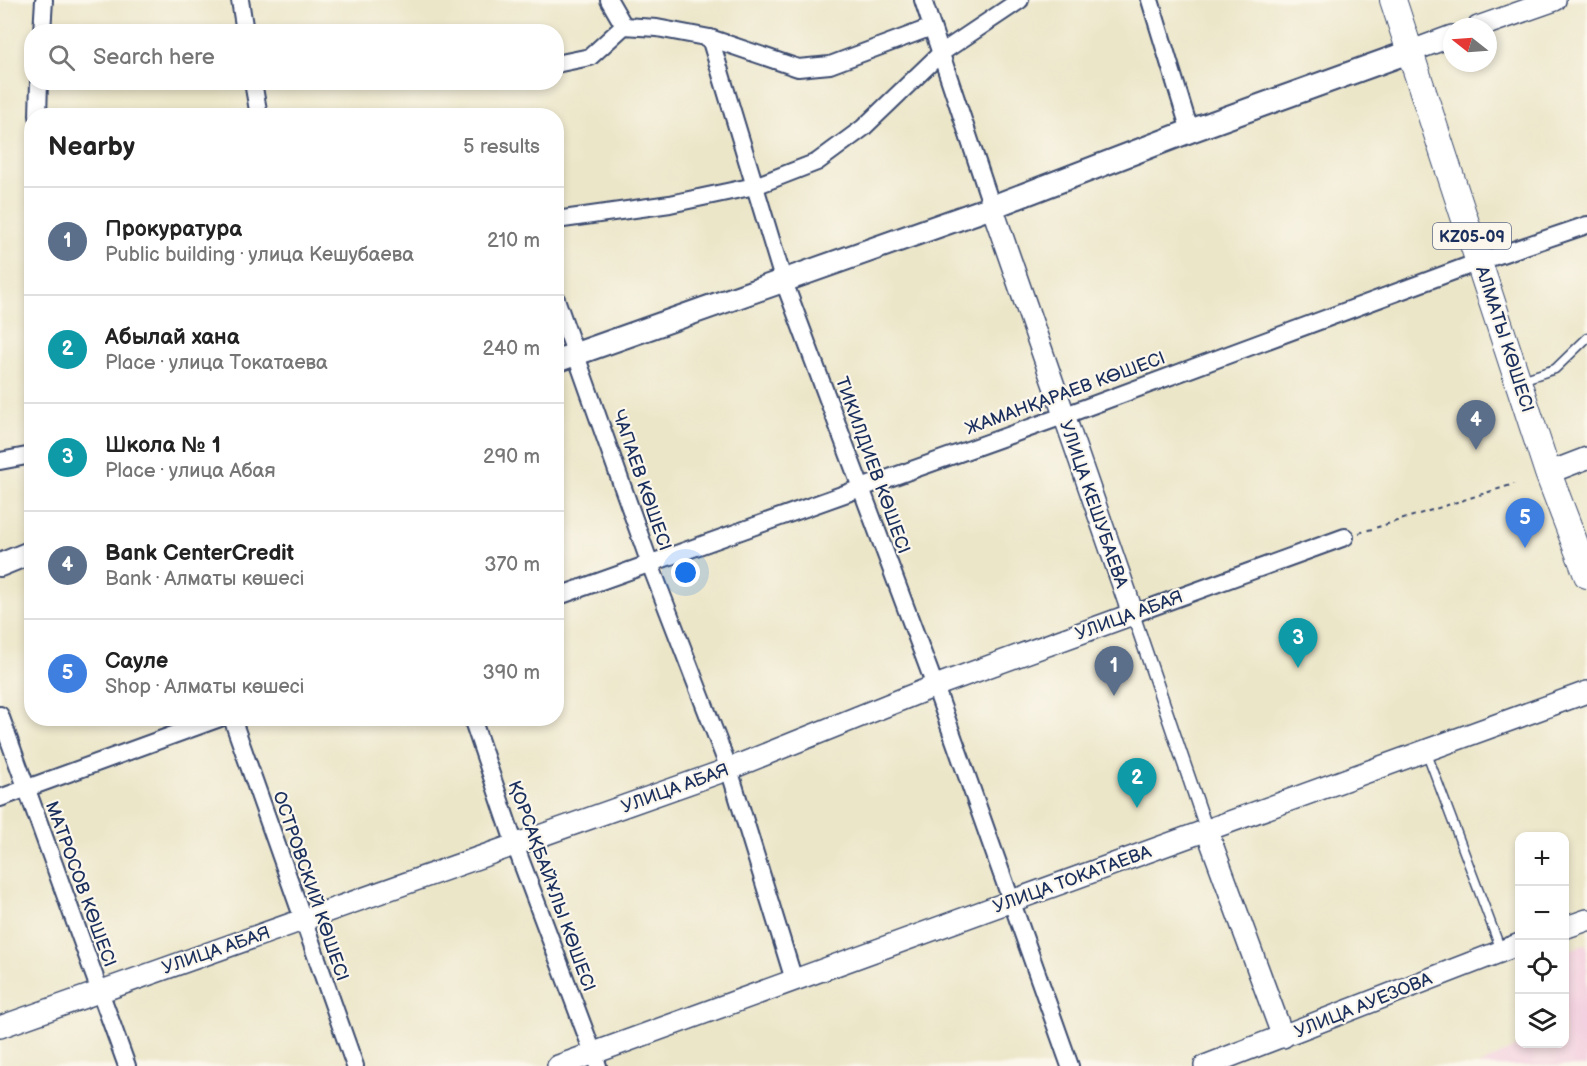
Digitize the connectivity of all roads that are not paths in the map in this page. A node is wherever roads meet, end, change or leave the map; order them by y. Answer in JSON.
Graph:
{"nodes":[{"id":1,"x":44,"y":0,"type":"edge"},
{"id":2,"x":240,"y":0,"type":"edge"},
{"id":3,"x":609,"y":0,"type":"edge"},
{"id":4,"x":923,"y":0,"type":"edge"},
{"id":5,"x":1020,"y":0,"type":"edge"},
{"id":6,"x":1150,"y":0,"type":"edge"},
{"id":7,"x":1393,"y":0,"type":"edge"},
{"id":8,"x":1555,"y":0,"type":"edge"},
{"id":9,"x":1497,"y":20,"type":"edge"},
{"id":10,"x":42,"y":24,"type":"edge"},
{"id":11,"x":244,"y":24,"type":"edge"},
{"id":12,"x":624,"y":26,"type":"junction"},
{"id":13,"x":932,"y":27,"type":"junction"},
{"id":14,"x":710,"y":38,"type":"junction"},
{"id":15,"x":1443,"y":39,"type":"edge"},
{"id":16,"x":1409,"y":52,"type":"junction"},
{"id":17,"x":941,"y":53,"type":"junction"},
{"id":18,"x":564,"y":62,"type":"edge"},
{"id":19,"x":39,"y":90,"type":"edge"},
{"id":20,"x":255,"y":90,"type":"edge"},
{"id":21,"x":38,"y":108,"type":"edge"},
{"id":22,"x":258,"y":108,"type":"edge"},
{"id":23,"x":1190,"y":131,"type":"junction"},
{"id":24,"x":755,"y":186,"type":"junction"},
{"id":25,"x":992,"y":207,"type":"junction"},
{"id":26,"x":564,"y":219,"type":"edge"},
{"id":27,"x":1587,"y":225,"type":"edge"},
{"id":28,"x":1481,"y":261,"type":"junction"},
{"id":29,"x":783,"y":279,"type":"junction"},
{"id":30,"x":1587,"y":338,"type":"edge"},
{"id":31,"x":564,"y":341,"type":"edge"},
{"id":32,"x":567,"y":357,"type":"edge"},
{"id":33,"x":1519,"y":381,"type":"junction"},
{"id":34,"x":1063,"y":416,"type":"junction"},
{"id":35,"x":24,"y":456,"type":"edge"},
{"id":36,"x":1587,"y":458,"type":"edge"},
{"id":37,"x":0,"y":461,"type":"edge"},
{"id":38,"x":1548,"y":472,"type":"junction"},
{"id":39,"x":860,"y":488,"type":"junction"},
{"id":40,"x":1345,"y":537,"type":"road end"},
{"id":41,"x":24,"y":555,"type":"edge"},
{"id":42,"x":650,"y":564,"type":"junction"},
{"id":43,"x":0,"y":565,"type":"edge"},
{"id":44,"x":1587,"y":575,"type":"edge"},
{"id":45,"x":564,"y":594,"type":"edge"},
{"id":46,"x":1133,"y":614,"type":"junction"},
{"id":47,"x":935,"y":686,"type":"junction"},
{"id":48,"x":1587,"y":693,"type":"edge"},
{"id":49,"x":0,"y":715,"type":"edge"},
{"id":50,"x":198,"y":726,"type":"edge"},
{"id":51,"x":235,"y":726,"type":"edge"},
{"id":52,"x":475,"y":726,"type":"edge"},
{"id":53,"x":1426,"y":751,"type":"junction"},
{"id":54,"x":729,"y":769,"type":"junction"},
{"id":55,"x":26,"y":789,"type":"junction"},
{"id":56,"x":0,"y":798,"type":"edge"},
{"id":57,"x":1207,"y":831,"type":"junction"},
{"id":58,"x":515,"y":844,"type":"junction"},
{"id":59,"x":1010,"y":902,"type":"junction"},
{"id":60,"x":302,"y":920,"type":"junction"},
{"id":61,"x":1587,"y":920,"type":"edge"},
{"id":62,"x":1569,"y":926,"type":"edge"},
{"id":63,"x":1510,"y":947,"type":"edge"},
{"id":64,"x":794,"y":980,"type":"junction"},
{"id":65,"x":99,"y":992,"type":"junction"},
{"id":66,"x":0,"y":1027,"type":"edge"},
{"id":67,"x":1283,"y":1036,"type":"junction"},
{"id":68,"x":596,"y":1060,"type":"edge"},
{"id":69,"x":127,"y":1066,"type":"edge"},
{"id":70,"x":355,"y":1066,"type":"edge"},
{"id":71,"x":558,"y":1066,"type":"edge"},
{"id":72,"x":1070,"y":1066,"type":"edge"},
{"id":73,"x":1205,"y":1066,"type":"edge"}],
"edges":[{"from":1,"to":10,"type":"street"},
{"from":2,"to":11,"type":"street"},
{"from":3,"to":12,"type":"street"},
{"from":4,"to":13,"type":"street"},
{"from":5,"to":17,"type":"street"},
{"from":6,"to":23,"type":"street"},
{"from":7,"to":16,"type":"main road","name":"АЛМАТЫ КӨШЕСІ","number":"KZ05-09"},
{"from":8,"to":9,"type":"street"},
{"from":12,"to":14,"type":"street"},
{"from":12,"to":18,"type":"street"},
{"from":13,"to":14,"type":"street"},
{"from":13,"to":17,"type":"street"},
{"from":14,"to":24,"type":"street","name":"ТИКИЛДИЕВ КӨШЕСІ"},
{"from":15,"to":16,"type":"street"},
{"from":16,"to":23,"type":"main road"},
{"from":16,"to":28,"type":"main road","name":"АЛМАТЫ КӨШЕСІ","number":"KZ05-09"},
{"from":17,"to":24,"type":"street"},
{"from":17,"to":25,"type":"street"},
{"from":19,"to":21,"type":"street"},
{"from":20,"to":22,"type":"street"},
{"from":23,"to":25,"type":"main road"},
{"from":24,"to":26,"type":"street"},
{"from":24,"to":29,"type":"street","name":"ТИКИЛДИЕВ КӨШЕСІ"},
{"from":25,"to":29,"type":"main road"},
{"from":25,"to":34,"type":"street","name":"УЛИЦА КЕШУБАЕВА"},
{"from":27,"to":28,"type":"street","name":"ЖАМАНҚАРАЕВ КӨШЕСІ"},
{"from":28,"to":33,"type":"main road","name":"АЛМАТЫ КӨШЕСІ","number":"KZ05-09"},
{"from":28,"to":34,"type":"street","name":"ЖАМАНҚАРАЕВ КӨШЕСІ"},
{"from":29,"to":32,"type":"main road"},
{"from":29,"to":39,"type":"street","name":"ТИКИЛДИЕВ КӨШЕСІ"},
{"from":30,"to":33,"type":"lane"},
{"from":31,"to":32,"type":"street","name":"ЧАПАЕВ КӨШЕСІ"},
{"from":32,"to":42,"type":"street","name":"ЧАПАЕВ КӨШЕСІ"},
{"from":33,"to":38,"type":"main road","name":"АЛМАТЫ КӨШЕСІ","number":"KZ05-09"},
{"from":34,"to":39,"type":"street","name":"ЖАМАНҚАРАЕВ КӨШЕСІ"},
{"from":34,"to":46,"type":"street","name":"УЛИЦА КЕШУБАЕВА"},
{"from":35,"to":37,"type":"street"},
{"from":36,"to":38,"type":"street"},
{"from":38,"to":44,"type":"main road","name":"АЛМАТЫ КӨШЕСІ","number":"KZ05-09"},
{"from":39,"to":42,"type":"street","name":"ЖАМАНҚАРАЕВ КӨШЕСІ"},
{"from":39,"to":47,"type":"street","name":"ТИКИЛДИЕВ КӨШЕСІ"},
{"from":40,"to":46,"type":"street","name":"УЛИЦА АБАЯ"},
{"from":41,"to":43,"type":"main road"},
{"from":42,"to":45,"type":"street","name":"ЖАМАНҚАРАЕВ КӨШЕСІ"},
{"from":42,"to":54,"type":"street","name":"ЧАПАЕВ КӨШЕСІ"},
{"from":46,"to":47,"type":"street","name":"УЛИЦА АБАЯ"},
{"from":46,"to":57,"type":"street","name":"УЛИЦА КЕШУБАЕВА"},
{"from":47,"to":54,"type":"street","name":"УЛИЦА АБАЯ"},
{"from":47,"to":59,"type":"street","name":"ТИКИЛДИЕВ КӨШЕСІ"},
{"from":48,"to":53,"type":"street","name":"УЛИЦА ТОКАТАЕВА"},
{"from":49,"to":55,"type":"street","name":"МАТРОСОВ КӨШЕСІ"},
{"from":50,"to":55,"type":"street"},
{"from":51,"to":60,"type":"street","name":"ОСТРОВСКИЙ КӨШЕСІ"},
{"from":52,"to":58,"type":"street","name":"ҚОРСАҚБАЙҰЛЫ КӨШЕСІ"},
{"from":53,"to":57,"type":"street","name":"УЛИЦА ТОКАТАЕВА"},
{"from":53,"to":63,"type":"lane"},
{"from":54,"to":58,"type":"street","name":"УЛИЦА АБАЯ"},
{"from":54,"to":64,"type":"street","name":"ЧАПАЕВ КӨШЕСІ"},
{"from":55,"to":56,"type":"street"},
{"from":55,"to":65,"type":"street","name":"МАТРОСОВ КӨШЕСІ"},
{"from":57,"to":59,"type":"street","name":"УЛИЦА ТОКАТАЕВА"},
{"from":57,"to":67,"type":"street","name":"УЛИЦА КЕШУБАЕВА"},
{"from":58,"to":60,"type":"street","name":"УЛИЦА АБАЯ"},
{"from":58,"to":68,"type":"street","name":"ҚОРСАҚБАЙҰЛЫ КӨШЕСІ"},
{"from":59,"to":64,"type":"street","name":"УЛИЦА ТОКАТАЕВА"},
{"from":59,"to":72,"type":"street","name":"ТИКИЛДИЕВ КӨШЕСІ"},
{"from":60,"to":65,"type":"street","name":"УЛИЦА АБАЯ"},
{"from":60,"to":70,"type":"street","name":"ОСТРОВСКИЙ КӨШЕСІ"},
{"from":61,"to":62,"type":"street"},
{"from":63,"to":67,"type":"street","name":"УЛИЦА АУЕЗОВА"},
{"from":64,"to":68,"type":"street","name":"УЛИЦА ТОКАТАЕВА"},
{"from":65,"to":66,"type":"street","name":"УЛИЦА АБАЯ"},
{"from":65,"to":69,"type":"street","name":"МАТРОСОВ КӨШЕСІ"},
{"from":67,"to":73,"type":"street","name":"УЛИЦА АУЕЗОВА"},
{"from":68,"to":71,"type":"street","name":"УЛИЦА ТОКАТАЕВА"}]}
